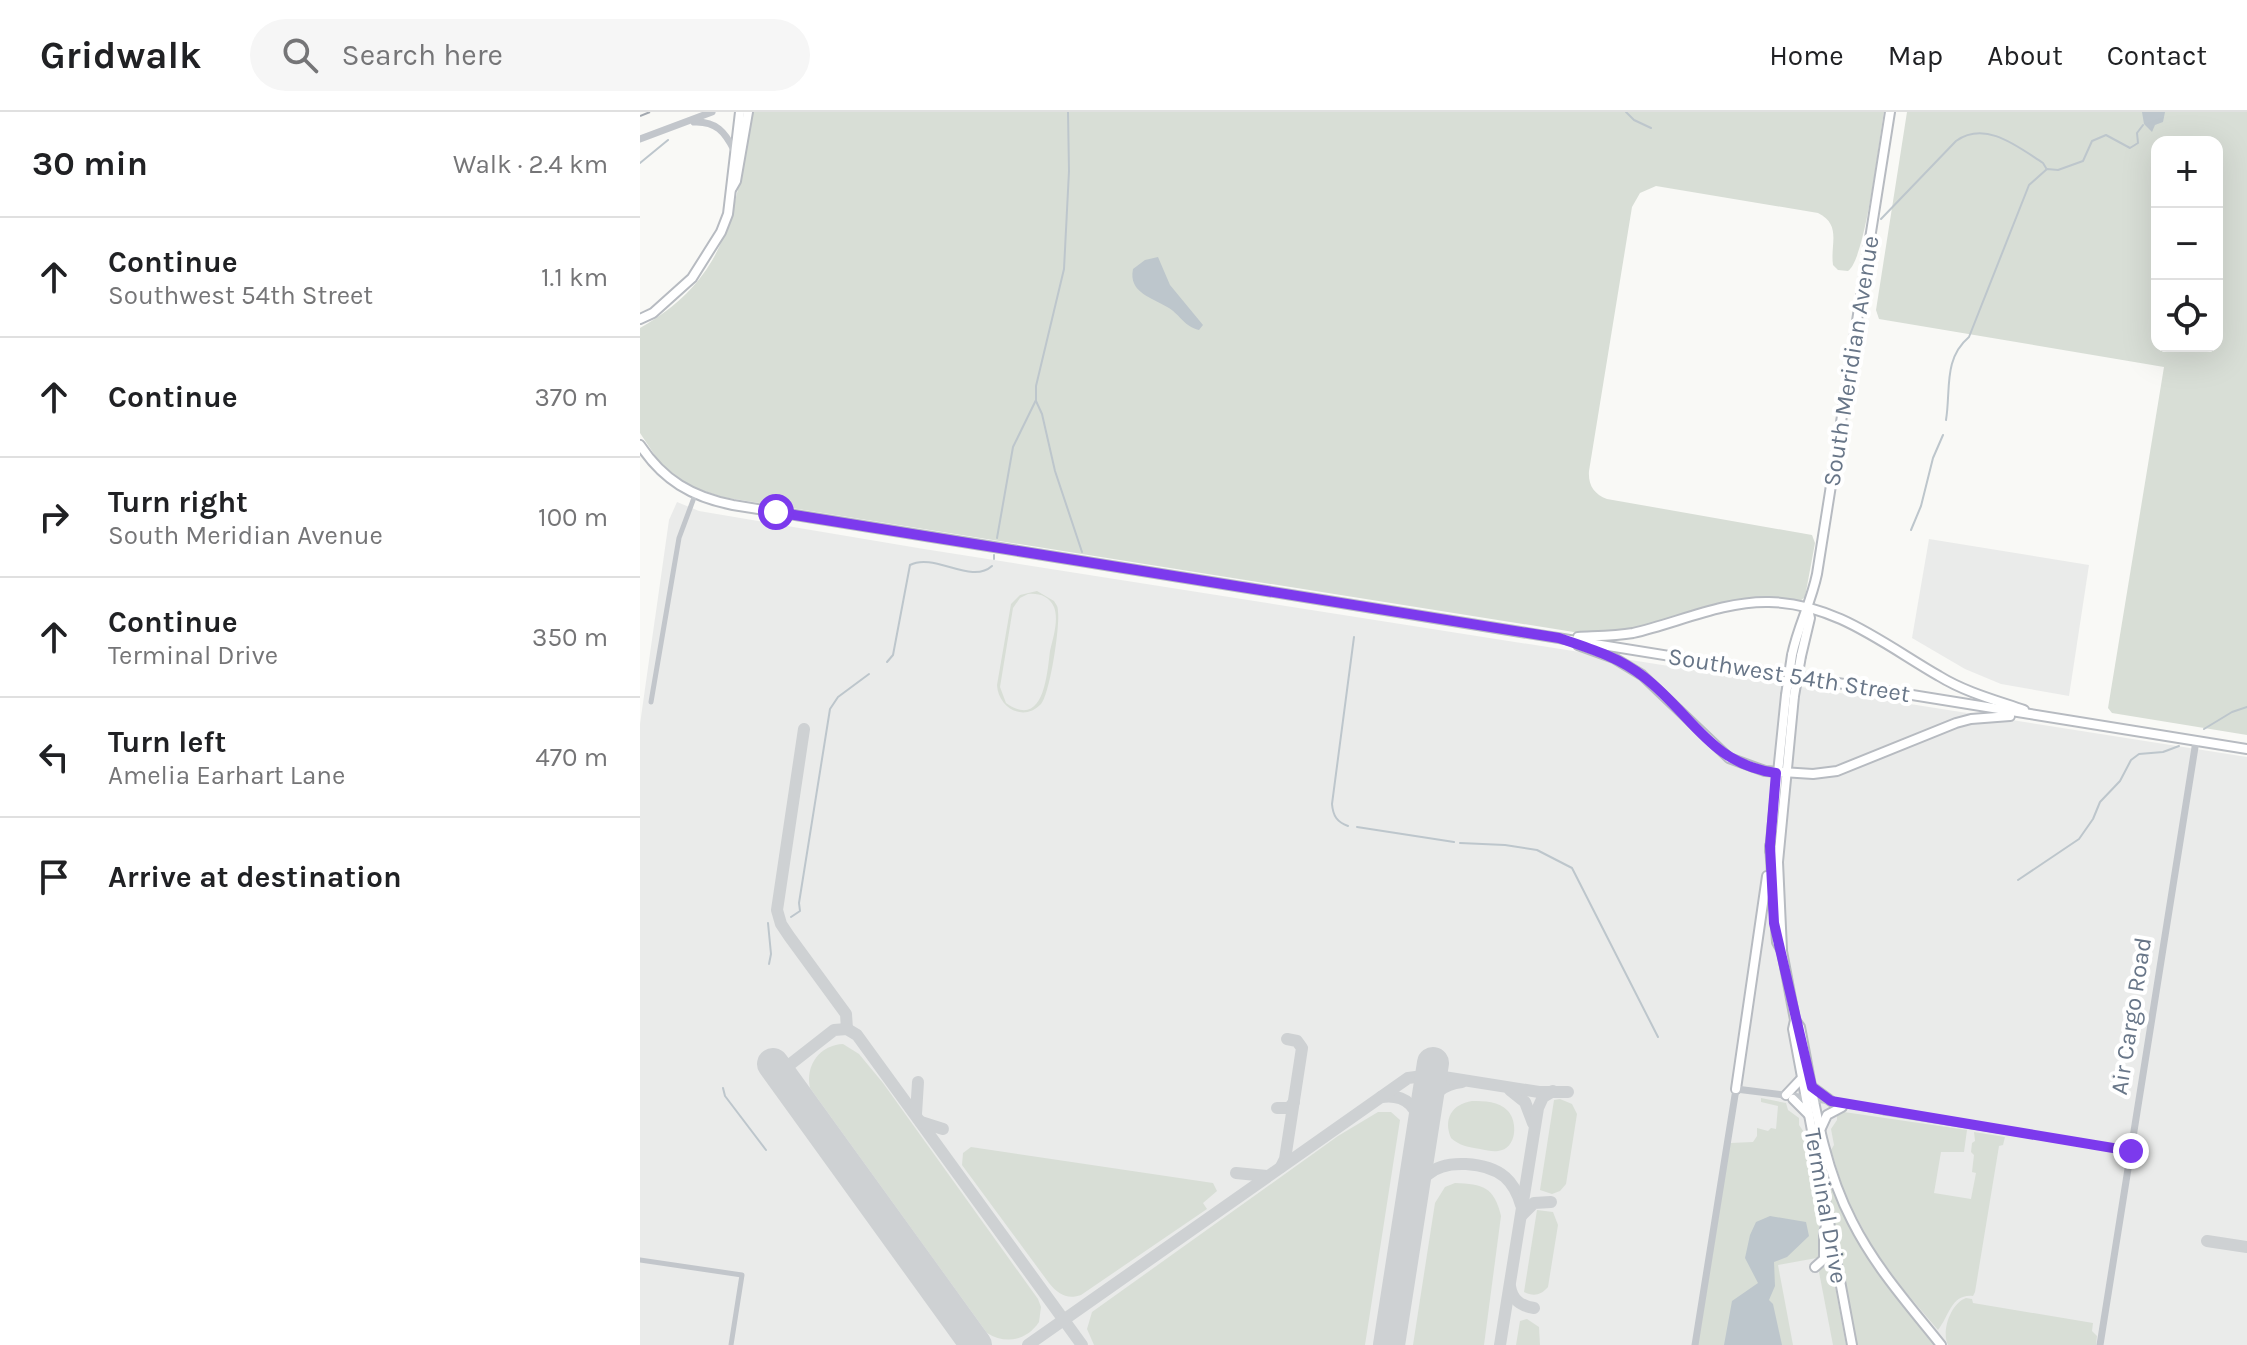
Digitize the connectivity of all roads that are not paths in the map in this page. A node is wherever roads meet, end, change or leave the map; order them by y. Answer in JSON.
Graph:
{"nodes":[{"id":1,"x":712,"y":112,"type":"edge"},
{"id":2,"x":740,"y":112,"type":"edge"},
{"id":3,"x":748,"y":112,"type":"edge"},
{"id":4,"x":1890,"y":112,"type":"edge"},
{"id":5,"x":684,"y":123,"type":"junction"},
{"id":6,"x":640,"y":139,"type":"edge"},
{"id":7,"x":734,"y":150,"type":"junction"},
{"id":8,"x":731,"y":189,"type":"junction"},
{"id":9,"x":640,"y":319,"type":"edge"},
{"id":10,"x":640,"y":445,"type":"edge"},
{"id":11,"x":695,"y":495,"type":"junction"},
{"id":12,"x":1808,"y":609,"type":"junction"},
{"id":13,"x":1559,"y":638,"type":"junction"},
{"id":14,"x":651,"y":702,"type":"dead end"},
{"id":15,"x":2051,"y":719,"type":"junction"},
{"id":16,"x":2196,"y":741,"type":"junction"},
{"id":17,"x":2247,"y":749,"type":"edge"},
{"id":18,"x":1781,"y":773,"type":"junction"},
{"id":19,"x":1770,"y":846,"type":"junction"},
{"id":20,"x":1778,"y":862,"type":"joint"},
{"id":21,"x":1782,"y":951,"type":"junction"},
{"id":22,"x":1795,"y":1020,"type":"junction"},
{"id":23,"x":1802,"y":1078,"type":"junction"},
{"id":24,"x":1812,"y":1087,"type":"junction"},
{"id":25,"x":1736,"y":1089,"type":"junction"},
{"id":26,"x":1790,"y":1097,"type":"junction"},
{"id":27,"x":1811,"y":1100,"type":"junction"},
{"id":28,"x":1831,"y":1101,"type":"junction"},
{"id":29,"x":1842,"y":1107,"type":"junction"},
{"id":30,"x":1885,"y":1112,"type":"junction"},
{"id":31,"x":1809,"y":1115,"type":"junction"},
{"id":32,"x":1821,"y":1129,"type":"junction"},
{"id":33,"x":2131,"y":1151,"type":"junction"},
{"id":34,"x":1828,"y":1217,"type":"junction"},
{"id":35,"x":640,"y":1260,"type":"edge"},
{"id":36,"x":1815,"y":1267,"type":"dead end"},
{"id":37,"x":731,"y":1345,"type":"edge"},
{"id":38,"x":1695,"y":1345,"type":"edge"},
{"id":39,"x":1852,"y":1345,"type":"edge"},
{"id":40,"x":1941,"y":1345,"type":"edge"},
{"id":41,"x":2100,"y":1345,"type":"edge"}],
"edges":[{"from":1,"to":5,"type":"street"},
{"from":2,"to":7,"type":"main road"},
{"from":3,"to":8,"type":"main road"},
{"from":4,"to":12,"type":"main road","name":"South Meridian Avenue"},
{"from":5,"to":6,"type":"street"},
{"from":5,"to":7,"type":"street"},
{"from":7,"to":8,"type":"main road"},
{"from":8,"to":9,"type":"main road"},
{"from":10,"to":11,"type":"main road","name":"Southwest 54th Street"},
{"from":11,"to":13,"type":"main road","name":"Southwest 54th Street"},
{"from":11,"to":14,"type":"street"},
{"from":12,"to":13,"type":"main road"},
{"from":12,"to":15,"type":"main road"},
{"from":12,"to":18,"type":"main road","name":"South Meridian Avenue","bridge":true},
{"from":13,"to":15,"type":"main road","name":"Southwest 54th Street"},
{"from":13,"to":18,"type":"main road"},
{"from":15,"to":16,"type":"main road","name":"Southwest 54th Street"},
{"from":15,"to":18,"type":"main road"},
{"from":16,"to":17,"type":"main road","name":"Southwest 54th Street"},
{"from":16,"to":33,"type":"street","name":"Air Cargo Road"},
{"from":18,"to":19,"type":"main road","name":"South Meridian Avenue"},
{"from":18,"to":20,"type":"main road","name":"South Meridian Avenue"},
{"from":19,"to":21,"type":"main road","name":"Terminal Drive"},
{"from":19,"to":25,"type":"main road"},
{"from":20,"to":21,"type":"main road","name":"Terminal Drive"},
{"from":21,"to":22,"type":"main road","name":"Terminal Drive"},
{"from":22,"to":23,"type":"main road","name":"Terminal Drive"},
{"from":22,"to":24,"type":"main road","name":"Terminal Drive"},
{"from":23,"to":26,"type":"main road"},
{"from":23,"to":27,"type":"main road","name":"Terminal Drive"},
{"from":24,"to":27,"type":"main road","name":"Terminal Drive"},
{"from":24,"to":28,"type":"main road"},
{"from":25,"to":26,"type":"street"},
{"from":25,"to":38,"type":"street"},
{"from":26,"to":27,"type":"street"},
{"from":26,"to":31,"type":"main road"},
{"from":27,"to":28,"type":"street"},
{"from":27,"to":29,"type":"street"},
{"from":27,"to":31,"type":"main road","name":"Terminal Drive"},
{"from":27,"to":32,"type":"main road","name":"Terminal Drive"},
{"from":28,"to":30,"type":"street"},
{"from":29,"to":30,"type":"street"},
{"from":29,"to":32,"type":"main road"},
{"from":30,"to":33,"type":"street"},
{"from":31,"to":34,"type":"main road","name":"Terminal Drive"},
{"from":32,"to":40,"type":"main road","name":"Terminal Drive"},
{"from":33,"to":41,"type":"street","name":"Air Cargo Road"},
{"from":34,"to":36,"type":"main road"},
{"from":34,"to":39,"type":"main road","name":"Terminal Drive"},
{"from":35,"to":37,"type":"street"}]}
